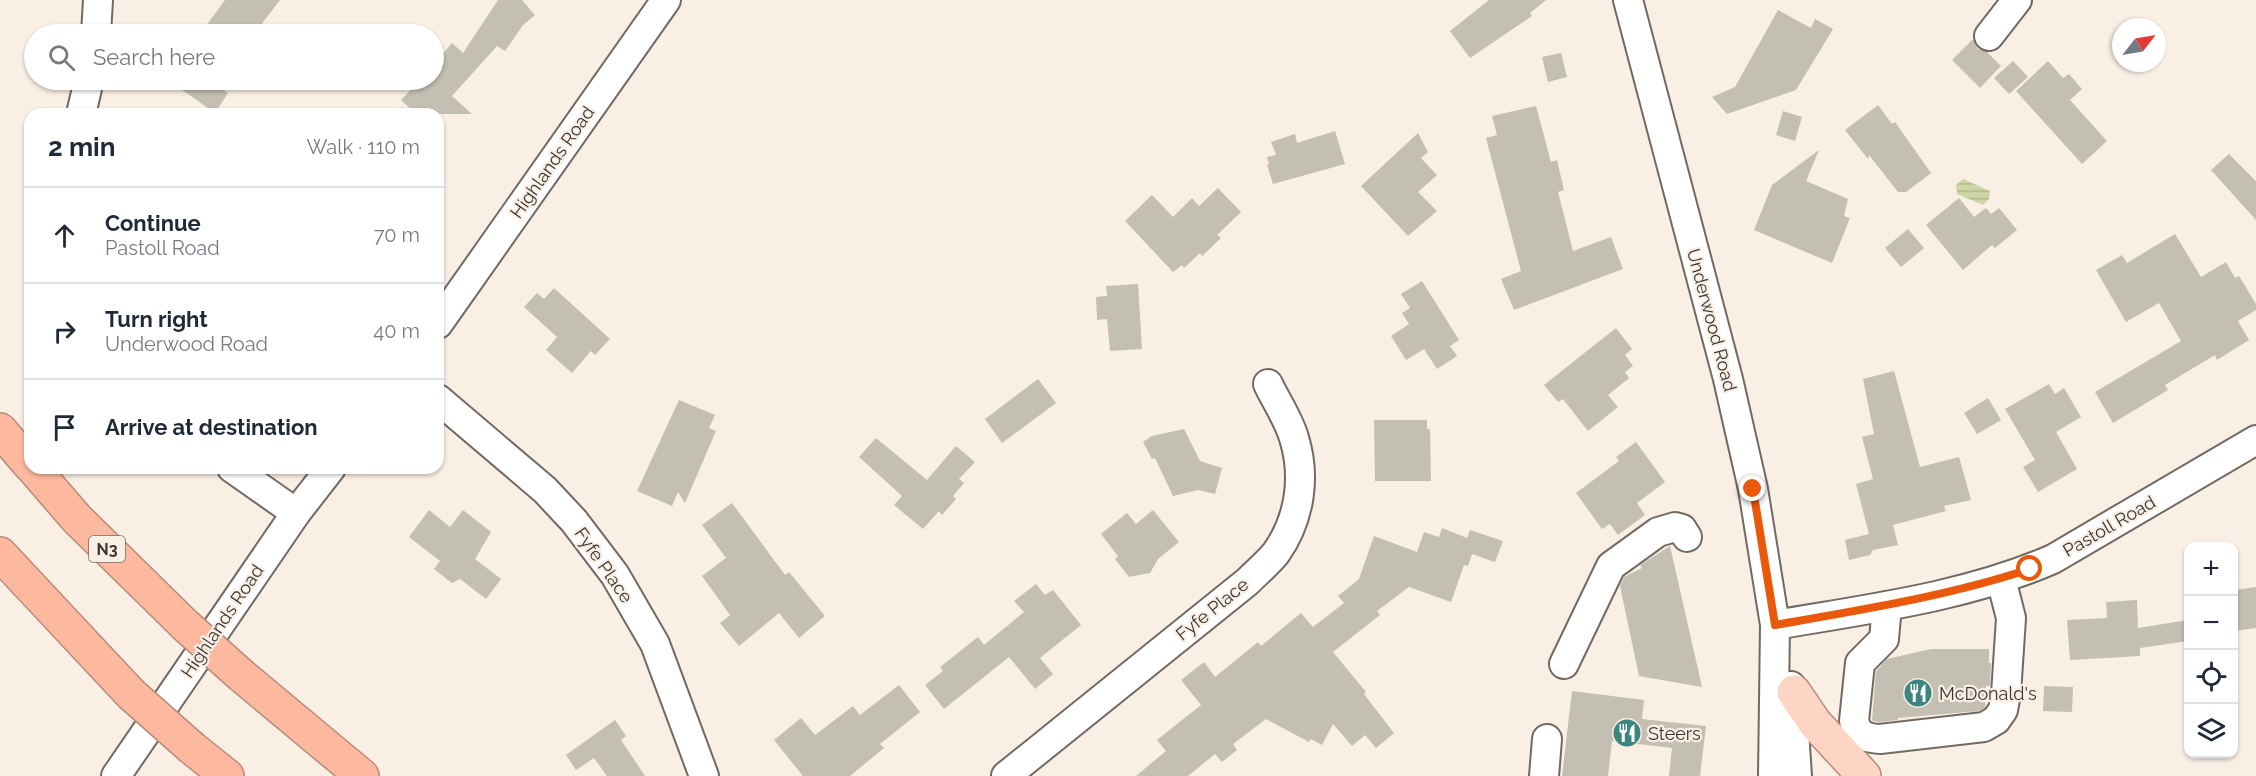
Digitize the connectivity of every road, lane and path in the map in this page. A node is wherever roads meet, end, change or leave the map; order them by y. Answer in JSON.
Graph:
{"nodes":[{"id":1,"x":98,"y":0,"type":"edge"},
{"id":2,"x":666,"y":0,"type":"edge"},
{"id":3,"x":1628,"y":0,"type":"edge"},
{"id":4,"x":2017,"y":0,"type":"edge"},
{"id":5,"x":97,"y":24,"type":"edge"},
{"id":6,"x":1989,"y":36,"type":"dead end"},
{"id":7,"x":87,"y":90,"type":"edge"},
{"id":8,"x":82,"y":108,"type":"edge"},
{"id":9,"x":444,"y":315,"type":"edge"},
{"id":10,"x":1268,"y":384,"type":"dead end"},
{"id":11,"x":444,"y":404,"type":"edge"},
{"id":12,"x":0,"y":430,"type":"edge"},
{"id":13,"x":2256,"y":440,"type":"edge"},
{"id":14,"x":24,"y":458,"type":"edge"},
{"id":15,"x":38,"y":474,"type":"edge"},
{"id":16,"x":241,"y":474,"type":"edge"},
{"id":17,"x":326,"y":474,"type":"edge"},
{"id":18,"x":296,"y":513,"type":"junction"},
{"id":19,"x":1688,"y":537,"type":"dead end"},
{"id":20,"x":0,"y":555,"type":"edge"},
{"id":21,"x":2001,"y":579,"type":"junction"},
{"id":22,"x":1887,"y":606,"type":"junction"},
{"id":23,"x":1776,"y":634,"type":"junction"},
{"id":24,"x":1564,"y":664,"type":"dead end"},
{"id":25,"x":1794,"y":692,"type":"junction"},
{"id":26,"x":1547,"y":739,"type":"dead end"},
{"id":27,"x":116,"y":776,"type":"edge"},
{"id":28,"x":227,"y":776,"type":"edge"},
{"id":29,"x":362,"y":776,"type":"edge"},
{"id":30,"x":704,"y":776,"type":"edge"},
{"id":31,"x":1006,"y":776,"type":"edge"},
{"id":32,"x":1544,"y":776,"type":"edge"},
{"id":33,"x":1773,"y":776,"type":"edge"},
{"id":34,"x":1797,"y":776,"type":"edge"},
{"id":35,"x":1864,"y":776,"type":"edge"}],
"edges":[{"from":1,"to":5,"type":"street"},
{"from":2,"to":9,"type":"street","name":"Highlands Road"},
{"from":3,"to":23,"type":"street","name":"Underwood Road"},
{"from":4,"to":6,"type":"street"},
{"from":7,"to":8,"type":"street"},
{"from":10,"to":31,"type":"street","name":"Fyfe Place"},
{"from":11,"to":30,"type":"street","name":"Fyfe Place"},
{"from":12,"to":14,"type":"highway","number":"N3"},
{"from":13,"to":21,"type":"street","name":"Pastoll Road"},
{"from":15,"to":29,"type":"highway","number":"N3","bridge":true},
{"from":16,"to":18,"type":"street"},
{"from":17,"to":18,"type":"street","name":"Highlands Road"},
{"from":18,"to":27,"type":"street","name":"Highlands Road"},
{"from":19,"to":24,"type":"street"},
{"from":20,"to":28,"type":"highway","bridge":true},
{"from":21,"to":22,"type":"street","name":"Pastoll Road"},
{"from":21,"to":22,"type":"street"},
{"from":22,"to":23,"type":"street","name":"Pastoll Road"},
{"from":23,"to":25,"type":"street","name":"Underwood Road"},
{"from":23,"to":33,"type":"street","name":"Underwood Road"},
{"from":25,"to":34,"type":"street","name":"Underwood Road"},
{"from":25,"to":35,"type":"main road"},
{"from":26,"to":32,"type":"street"}]}
